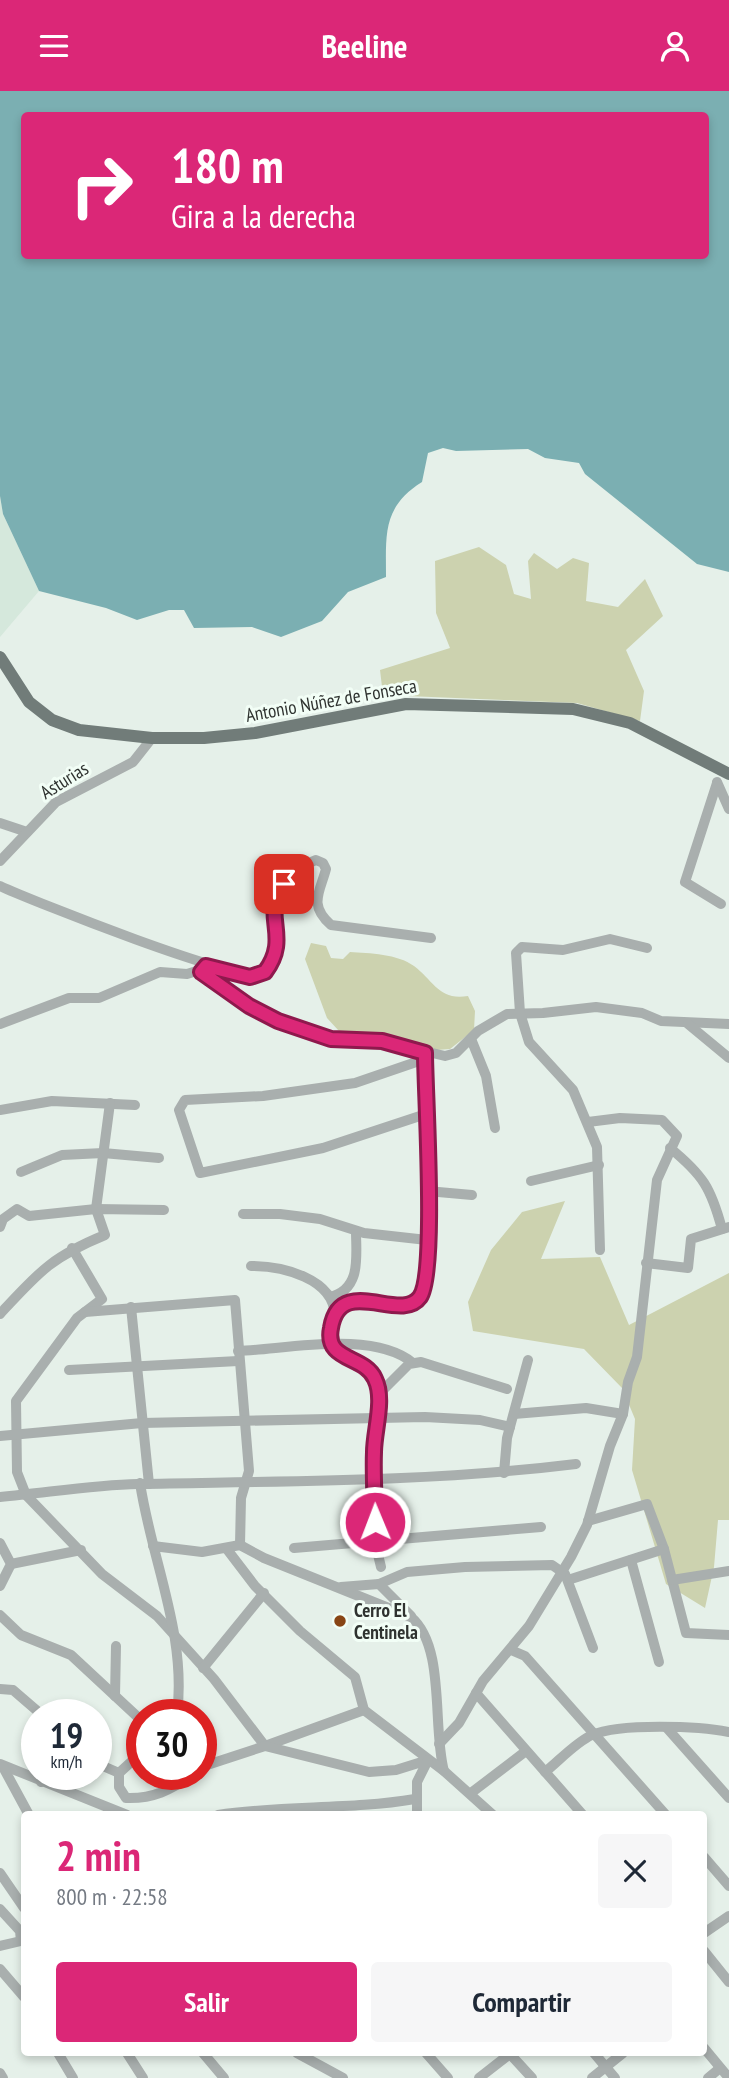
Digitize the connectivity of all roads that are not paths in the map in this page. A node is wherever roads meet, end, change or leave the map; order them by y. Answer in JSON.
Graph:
{"nodes":[{"id":1,"x":0,"y":657,"type":"edge"},
{"id":2,"x":152,"y":738,"type":"junction"},
{"id":3,"x":716,"y":767,"type":"junction"},
{"id":4,"x":729,"y":774,"type":"edge"},
{"id":5,"x":717,"y":783,"type":"junction"},
{"id":6,"x":729,"y":809,"type":"edge"},
{"id":7,"x":0,"y":823,"type":"edge"},
{"id":8,"x":27,"y":832,"type":"junction"},
{"id":9,"x":0,"y":862,"type":"edge"},
{"id":10,"x":0,"y":886,"type":"edge"},
{"id":11,"x":721,"y":904,"type":"dead end"},
{"id":12,"x":431,"y":938,"type":"dead end"},
{"id":13,"x":648,"y":949,"type":"dead end"},
{"id":14,"x":204,"y":969,"type":"junction"},
{"id":15,"x":520,"y":1013,"type":"junction"},
{"id":16,"x":687,"y":1023,"type":"junction"},
{"id":17,"x":0,"y":1024,"type":"edge"},
{"id":18,"x":729,"y":1024,"type":"edge"},
{"id":19,"x":471,"y":1039,"type":"junction"},
{"id":20,"x":425,"y":1056,"type":"junction"},
{"id":21,"x":729,"y":1058,"type":"edge"},
{"id":22,"x":110,"y":1103,"type":"junction"},
{"id":23,"x":135,"y":1105,"type":"dead end"},
{"id":24,"x":0,"y":1110,"type":"edge"},
{"id":25,"x":429,"y":1113,"type":"junction"},
{"id":26,"x":588,"y":1122,"type":"junction"},
{"id":27,"x":495,"y":1128,"type":"dead end"},
{"id":28,"x":670,"y":1148,"type":"junction"},
{"id":29,"x":103,"y":1153,"type":"junction"},
{"id":30,"x":159,"y":1158,"type":"dead end"},
{"id":31,"x":600,"y":1165,"type":"junction"},
{"id":32,"x":21,"y":1172,"type":"dead end"},
{"id":33,"x":531,"y":1181,"type":"dead end"},
{"id":34,"x":427,"y":1191,"type":"junction"},
{"id":35,"x":472,"y":1195,"type":"dead end"},
{"id":36,"x":96,"y":1209,"type":"junction"},
{"id":37,"x":164,"y":1210,"type":"dead end"},
{"id":38,"x":243,"y":1214,"type":"dead end"},
{"id":39,"x":0,"y":1227,"type":"edge"},
{"id":40,"x":726,"y":1228,"type":"edge"},
{"id":41,"x":356,"y":1231,"type":"junction"},
{"id":42,"x":427,"y":1240,"type":"junction"},
{"id":43,"x":72,"y":1248,"type":"junction"},
{"id":44,"x":600,"y":1250,"type":"dead end"},
{"id":45,"x":646,"y":1263,"type":"junction"},
{"id":46,"x":251,"y":1266,"type":"dead end"},
{"id":47,"x":330,"y":1297,"type":"junction"},
{"id":48,"x":131,"y":1307,"type":"junction"},
{"id":49,"x":84,"y":1312,"type":"junction"},
{"id":50,"x":0,"y":1314,"type":"edge"},
{"id":51,"x":335,"y":1316,"type":"junction"},
{"id":52,"x":332,"y":1346,"type":"junction"},
{"id":53,"x":238,"y":1356,"type":"junction"},
{"id":54,"x":528,"y":1360,"type":"dead end"},
{"id":55,"x":414,"y":1363,"type":"junction"},
{"id":56,"x":136,"y":1364,"type":"junction"},
{"id":57,"x":69,"y":1370,"type":"dead end"},
{"id":58,"x":508,"y":1389,"type":"dead end"},
{"id":59,"x":379,"y":1394,"type":"junction"},
{"id":60,"x":514,"y":1413,"type":"junction"},
{"id":61,"x":623,"y":1414,"type":"junction"},
{"id":62,"x":375,"y":1420,"type":"junction"},
{"id":63,"x":244,"y":1421,"type":"junction"},
{"id":64,"x":142,"y":1423,"type":"junction"},
{"id":65,"x":510,"y":1427,"type":"junction"},
{"id":66,"x":17,"y":1434,"type":"junction"},
{"id":67,"x":0,"y":1436,"type":"edge"},
{"id":68,"x":576,"y":1464,"type":"dead end"},
{"id":69,"x":504,"y":1473,"type":"junction"},
{"id":70,"x":374,"y":1481,"type":"junction"},
{"id":71,"x":144,"y":1484,"type":"junction"},
{"id":72,"x":246,"y":1484,"type":"junction"},
{"id":73,"x":26,"y":1495,"type":"junction"},
{"id":74,"x":0,"y":1497,"type":"edge"},
{"id":75,"x":588,"y":1521,"type":"junction"},
{"id":76,"x":541,"y":1527,"type":"dead end"},
{"id":77,"x":375,"y":1542,"type":"junction"},
{"id":78,"x":0,"y":1543,"type":"edge"},
{"id":79,"x":240,"y":1545,"type":"junction"},
{"id":80,"x":153,"y":1546,"type":"junction"},
{"id":81,"x":226,"y":1548,"type":"junction"},
{"id":82,"x":294,"y":1548,"type":"dead end"},
{"id":83,"x":664,"y":1549,"type":"junction"},
{"id":84,"x":81,"y":1550,"type":"junction"},
{"id":85,"x":631,"y":1560,"type":"junction"},
{"id":86,"x":11,"y":1565,"type":"junction"},
{"id":87,"x":381,"y":1567,"type":"dead end"},
{"id":88,"x":562,"y":1570,"type":"junction"},
{"id":89,"x":729,"y":1571,"type":"edge"},
{"id":90,"x":568,"y":1580,"type":"junction"},
{"id":91,"x":671,"y":1580,"type":"junction"},
{"id":92,"x":379,"y":1584,"type":"junction"},
{"id":93,"x":0,"y":1586,"type":"edge"},
{"id":94,"x":339,"y":1587,"type":"junction"},
{"id":95,"x":264,"y":1593,"type":"junction"},
{"id":96,"x":0,"y":1615,"type":"edge"},
{"id":97,"x":411,"y":1617,"type":"junction"},
{"id":98,"x":729,"y":1635,"type":"edge"},
{"id":99,"x":176,"y":1637,"type":"junction"},
{"id":100,"x":116,"y":1646,"type":"dead end"},
{"id":101,"x":593,"y":1648,"type":"dead end"},
{"id":102,"x":511,"y":1650,"type":"junction"},
{"id":103,"x":659,"y":1662,"type":"dead end"},
{"id":104,"x":203,"y":1668,"type":"junction"},
{"id":105,"x":0,"y":1689,"type":"edge"},
{"id":106,"x":476,"y":1693,"type":"junction"},
{"id":107,"x":115,"y":1696,"type":"junction"},
{"id":108,"x":23,"y":1699,"type":"edge"},
{"id":109,"x":178,"y":1699,"type":"edge"},
{"id":110,"x":126,"y":1706,"type":"edge"},
{"id":111,"x":364,"y":1710,"type":"junction"},
{"id":112,"x":666,"y":1727,"type":"junction"},
{"id":113,"x":729,"y":1733,"type":"edge"},
{"id":114,"x":591,"y":1735,"type":"junction"},
{"id":115,"x":439,"y":1744,"type":"junction"},
{"id":116,"x":264,"y":1746,"type":"junction"},
{"id":117,"x":526,"y":1751,"type":"junction"},
{"id":118,"x":217,"y":1760,"type":"edge"},
{"id":119,"x":428,"y":1761,"type":"junction"},
{"id":120,"x":2,"y":1766,"type":"edge"},
{"id":121,"x":126,"y":1767,"type":"edge"},
{"id":122,"x":112,"y":1770,"type":"edge"},
{"id":123,"x":444,"y":1771,"type":"junction"},
{"id":124,"x":545,"y":1772,"type":"junction"},
{"id":125,"x":119,"y":1773,"type":"junction"},
{"id":126,"x":21,"y":1774,"type":"edge"},
{"id":127,"x":62,"y":1790,"type":"edge"},
{"id":128,"x":168,"y":1790,"type":"edge"},
{"id":129,"x":471,"y":1793,"type":"junction"},
{"id":130,"x":729,"y":1798,"type":"edge"},
{"id":131,"x":415,"y":1800,"type":"junction"},
{"id":132,"x":92,"y":1801,"type":"junction"},
{"id":133,"x":27,"y":1811,"type":"edge"},
{"id":134,"x":99,"y":1811,"type":"edge"},
{"id":135,"x":117,"y":1811,"type":"edge"},
{"id":136,"x":247,"y":1811,"type":"edge"},
{"id":137,"x":291,"y":1811,"type":"edge"},
{"id":138,"x":315,"y":1811,"type":"edge"},
{"id":139,"x":416,"y":1811,"type":"edge"},
{"id":140,"x":489,"y":1811,"type":"edge"},
{"id":141,"x":579,"y":1811,"type":"edge"},
{"id":142,"x":662,"y":1811,"type":"edge"},
{"id":143,"x":707,"y":1860,"type":"edge"},
{"id":144,"x":0,"y":1873,"type":"edge"},
{"id":145,"x":729,"y":1886,"type":"edge"},
{"id":146,"x":21,"y":1904,"type":"edge"},
{"id":147,"x":0,"y":1909,"type":"edge"},
{"id":148,"x":729,"y":1916,"type":"edge"},
{"id":149,"x":707,"y":1931,"type":"edge"},
{"id":150,"x":21,"y":1935,"type":"edge"},
{"id":151,"x":21,"y":1942,"type":"edge"},
{"id":152,"x":0,"y":1946,"type":"edge"},
{"id":153,"x":707,"y":1955,"type":"edge"},
{"id":154,"x":0,"y":1969,"type":"edge"},
{"id":155,"x":729,"y":1982,"type":"edge"},
{"id":156,"x":21,"y":1994,"type":"edge"},
{"id":157,"x":707,"y":2052,"type":"edge"},
{"id":158,"x":60,"y":2056,"type":"edge"},
{"id":159,"x":129,"y":2056,"type":"edge"},
{"id":160,"x":206,"y":2056,"type":"edge"},
{"id":161,"x":303,"y":2056,"type":"edge"},
{"id":162,"x":429,"y":2056,"type":"edge"},
{"id":163,"x":506,"y":2056,"type":"edge"},
{"id":164,"x":513,"y":2056,"type":"edge"},
{"id":165,"x":597,"y":2056,"type":"edge"},
{"id":166,"x":619,"y":2056,"type":"edge"},
{"id":167,"x":606,"y":2067,"type":"junction"},
{"id":168,"x":720,"y":2068,"type":"junction"},
{"id":169,"x":0,"y":2073,"type":"edge"},
{"id":170,"x":3,"y":2078,"type":"edge"},
{"id":171,"x":73,"y":2078,"type":"edge"},
{"id":172,"x":143,"y":2078,"type":"edge"},
{"id":173,"x":224,"y":2078,"type":"edge"},
{"id":174,"x":343,"y":2078,"type":"edge"},
{"id":175,"x":448,"y":2078,"type":"edge"},
{"id":176,"x":479,"y":2078,"type":"edge"},
{"id":177,"x":531,"y":2078,"type":"edge"},
{"id":178,"x":592,"y":2078,"type":"edge"},
{"id":179,"x":615,"y":2078,"type":"edge"},
{"id":180,"x":708,"y":2078,"type":"edge"},
{"id":181,"x":729,"y":2078,"type":"edge"}],
"edges":[{"from":1,"to":2,"type":"main road","name":"Antonio Núñez de Fonseca"},
{"from":2,"to":3,"type":"main road","name":"Antonio Núñez de Fonseca"},
{"from":2,"to":8,"type":"street","name":"Asturias"},
{"from":3,"to":4,"type":"main road","name":"Antonio Núñez de Fonseca"},
{"from":3,"to":5,"type":"street"},
{"from":5,"to":6,"type":"street"},
{"from":5,"to":11,"type":"street"},
{"from":7,"to":8,"type":"street"},
{"from":8,"to":9,"type":"street","name":"Asturias"},
{"from":10,"to":14,"type":"street"},
{"from":12,"to":14,"type":"street"},
{"from":13,"to":15,"type":"street"},
{"from":14,"to":17,"type":"street"},
{"from":14,"to":20,"type":"street"},
{"from":15,"to":16,"type":"street"},
{"from":15,"to":19,"type":"street"},
{"from":15,"to":26,"type":"street"},
{"from":16,"to":18,"type":"street"},
{"from":16,"to":21,"type":"street"},
{"from":19,"to":20,"type":"street"},
{"from":19,"to":27,"type":"street"},
{"from":20,"to":25,"type":"street"},
{"from":20,"to":25,"type":"street"},
{"from":22,"to":23,"type":"street"},
{"from":22,"to":24,"type":"street"},
{"from":22,"to":29,"type":"street"},
{"from":25,"to":34,"type":"street"},
{"from":26,"to":28,"type":"street"},
{"from":26,"to":31,"type":"street"},
{"from":28,"to":40,"type":"street"},
{"from":28,"to":45,"type":"street"},
{"from":29,"to":30,"type":"street"},
{"from":29,"to":32,"type":"street"},
{"from":29,"to":36,"type":"street"},
{"from":31,"to":33,"type":"street"},
{"from":31,"to":44,"type":"street"},
{"from":34,"to":35,"type":"street"},
{"from":34,"to":42,"type":"street"},
{"from":36,"to":37,"type":"street"},
{"from":36,"to":39,"type":"street"},
{"from":36,"to":43,"type":"street"},
{"from":38,"to":41,"type":"street"},
{"from":40,"to":45,"type":"street"},
{"from":41,"to":42,"type":"street"},
{"from":41,"to":47,"type":"street"},
{"from":42,"to":51,"type":"street"},
{"from":43,"to":49,"type":"street"},
{"from":43,"to":50,"type":"street"},
{"from":45,"to":61,"type":"street"},
{"from":46,"to":47,"type":"street"},
{"from":47,"to":51,"type":"street"},
{"from":48,"to":49,"type":"street"},
{"from":48,"to":53,"type":"street"},
{"from":48,"to":56,"type":"street"},
{"from":49,"to":66,"type":"street"},
{"from":51,"to":52,"type":"street"},
{"from":52,"to":53,"type":"street"},
{"from":52,"to":55,"type":"street"},
{"from":52,"to":59,"type":"street"},
{"from":53,"to":56,"type":"street"},
{"from":53,"to":63,"type":"street"},
{"from":54,"to":60,"type":"street"},
{"from":55,"to":58,"type":"street"},
{"from":55,"to":59,"type":"street"},
{"from":56,"to":57,"type":"street"},
{"from":56,"to":64,"type":"street"},
{"from":59,"to":62,"type":"street"},
{"from":60,"to":61,"type":"street"},
{"from":60,"to":65,"type":"street"},
{"from":61,"to":75,"type":"street"},
{"from":62,"to":63,"type":"street"},
{"from":62,"to":65,"type":"street"},
{"from":62,"to":70,"type":"street"},
{"from":63,"to":64,"type":"street"},
{"from":63,"to":72,"type":"street"},
{"from":64,"to":66,"type":"street"},
{"from":64,"to":71,"type":"street"},
{"from":65,"to":69,"type":"street"},
{"from":66,"to":67,"type":"street"},
{"from":66,"to":73,"type":"street"},
{"from":68,"to":69,"type":"street"},
{"from":69,"to":70,"type":"street"},
{"from":70,"to":72,"type":"street"},
{"from":70,"to":77,"type":"street"},
{"from":71,"to":72,"type":"street"},
{"from":71,"to":73,"type":"street"},
{"from":71,"to":80,"type":"street"},
{"from":72,"to":79,"type":"street"},
{"from":73,"to":74,"type":"street"},
{"from":73,"to":84,"type":"street"},
{"from":75,"to":83,"type":"street"},
{"from":75,"to":88,"type":"street"},
{"from":76,"to":77,"type":"street"},
{"from":77,"to":82,"type":"street"},
{"from":77,"to":87,"type":"street"},
{"from":78,"to":86,"type":"street"},
{"from":79,"to":81,"type":"street"},
{"from":79,"to":94,"type":"street"},
{"from":80,"to":81,"type":"street"},
{"from":80,"to":99,"type":"street"},
{"from":81,"to":95,"type":"street"},
{"from":83,"to":85,"type":"street"},
{"from":83,"to":91,"type":"street"},
{"from":84,"to":86,"type":"street"},
{"from":84,"to":99,"type":"street"},
{"from":85,"to":90,"type":"street"},
{"from":85,"to":103,"type":"street"},
{"from":86,"to":93,"type":"street"},
{"from":88,"to":90,"type":"street"},
{"from":88,"to":92,"type":"street"},
{"from":88,"to":102,"type":"street"},
{"from":89,"to":91,"type":"street"},
{"from":90,"to":101,"type":"street"},
{"from":91,"to":98,"type":"street"},
{"from":92,"to":94,"type":"street"},
{"from":92,"to":97,"type":"street"},
{"from":94,"to":97,"type":"street"},
{"from":95,"to":104,"type":"street"},
{"from":95,"to":111,"type":"street"},
{"from":96,"to":107,"type":"street"},
{"from":97,"to":115,"type":"street"},
{"from":99,"to":104,"type":"street"},
{"from":99,"to":109,"type":"street"},
{"from":100,"to":107,"type":"street"},
{"from":102,"to":106,"type":"street"},
{"from":102,"to":114,"type":"street"},
{"from":104,"to":116,"type":"street"},
{"from":105,"to":108,"type":"street"},
{"from":106,"to":115,"type":"street"},
{"from":106,"to":117,"type":"street"},
{"from":107,"to":110,"type":"street"},
{"from":111,"to":116,"type":"street"},
{"from":111,"to":119,"type":"street"},
{"from":112,"to":113,"type":"street"},
{"from":112,"to":114,"type":"street"},
{"from":112,"to":130,"type":"street"},
{"from":114,"to":124,"type":"street"},
{"from":114,"to":142,"type":"street"},
{"from":115,"to":123,"type":"street"},
{"from":116,"to":118,"type":"street"},
{"from":116,"to":119,"type":"street"},
{"from":117,"to":124,"type":"street"},
{"from":117,"to":129,"type":"street"},
{"from":119,"to":123,"type":"street"},
{"from":119,"to":131,"type":"street"},
{"from":120,"to":126,"type":"street"},
{"from":120,"to":133,"type":"street"},
{"from":121,"to":125,"type":"street"},
{"from":122,"to":125,"type":"street"},
{"from":123,"to":129,"type":"street"},
{"from":124,"to":141,"type":"street"},
{"from":125,"to":128,"type":"street"},
{"from":127,"to":132,"type":"street"},
{"from":129,"to":140,"type":"street"},
{"from":131,"to":138,"type":"street"},
{"from":131,"to":139,"type":"street"},
{"from":132,"to":134,"type":"street"},
{"from":132,"to":135,"type":"street"},
{"from":136,"to":137,"type":"street"},
{"from":143,"to":145,"type":"street"},
{"from":144,"to":146,"type":"street"},
{"from":147,"to":150,"type":"street"},
{"from":148,"to":149,"type":"street"},
{"from":151,"to":152,"type":"street"},
{"from":153,"to":155,"type":"street"},
{"from":154,"to":156,"type":"street"},
{"from":157,"to":168,"type":"street"},
{"from":158,"to":171,"type":"street"},
{"from":159,"to":172,"type":"street"},
{"from":160,"to":173,"type":"street"},
{"from":161,"to":174,"type":"street"},
{"from":162,"to":175,"type":"street"},
{"from":163,"to":176,"type":"street"},
{"from":164,"to":177,"type":"street"},
{"from":165,"to":167,"type":"street"},
{"from":166,"to":167,"type":"street"},
{"from":167,"to":178,"type":"street"},
{"from":167,"to":179,"type":"street"},
{"from":168,"to":180,"type":"street"},
{"from":168,"to":181,"type":"street"},
{"from":169,"to":170,"type":"street"}]}
